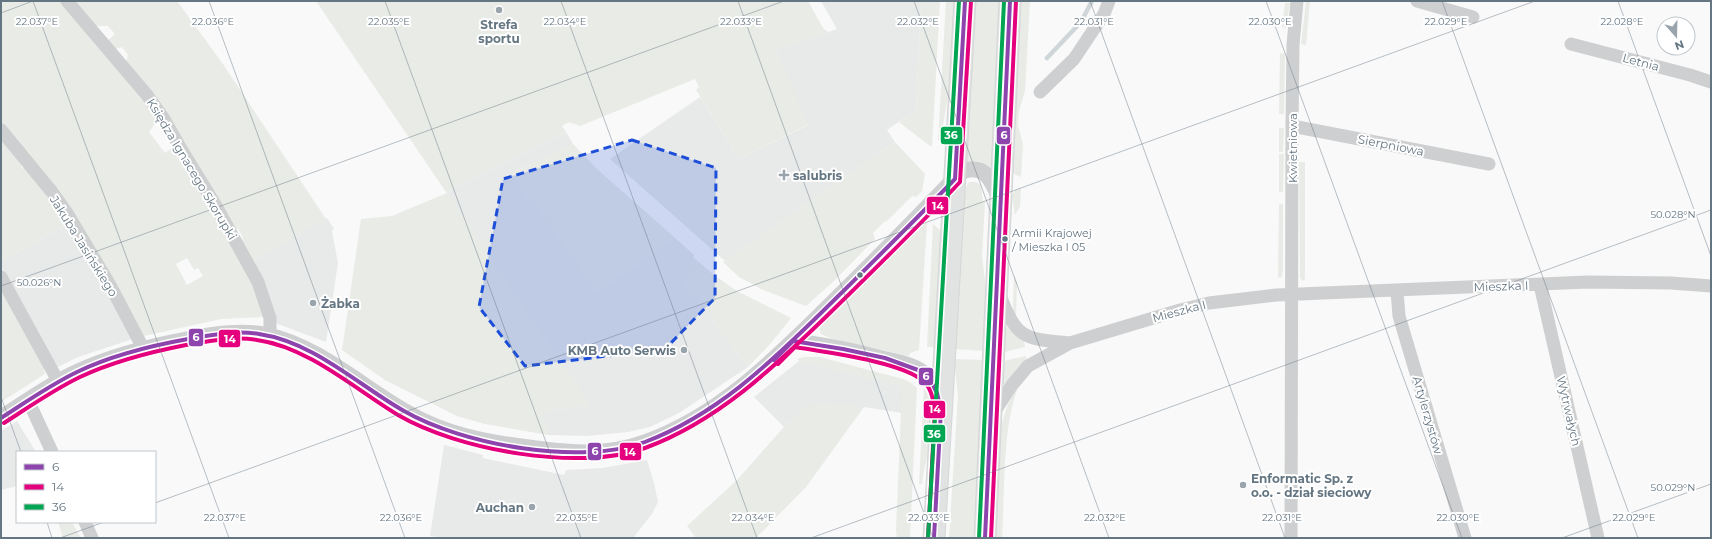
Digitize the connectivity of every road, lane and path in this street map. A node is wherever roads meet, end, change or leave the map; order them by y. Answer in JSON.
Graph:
{"nodes":[{"id":1,"x":67,"y":1,"type":"edge"},
{"id":2,"x":965,"y":1,"type":"edge"},
{"id":3,"x":1010,"y":1,"type":"edge"},
{"id":4,"x":1109,"y":1,"type":"edge"},
{"id":5,"x":1296,"y":1,"type":"edge"},
{"id":6,"x":1417,"y":1,"type":"edge"},
{"id":7,"x":1473,"y":17,"type":"dead end"},
{"id":8,"x":1571,"y":44,"type":"dead end"},
{"id":9,"x":1711,"y":82,"type":"edge"},
{"id":10,"x":1040,"y":92,"type":"dead end"},
{"id":11,"x":1292,"y":126,"type":"junction"},
{"id":12,"x":1,"y":130,"type":"edge"},
{"id":13,"x":1490,"y":164,"type":"dead end"},
{"id":14,"x":954,"y":179,"type":"junction"},
{"id":15,"x":1001,"y":201,"type":"junction"},
{"id":16,"x":1,"y":277,"type":"edge"},
{"id":17,"x":1540,"y":285,"type":"junction"},
{"id":18,"x":1711,"y":286,"type":"edge"},
{"id":19,"x":997,"y":287,"type":"junction"},
{"id":20,"x":1396,"y":291,"type":"junction"},
{"id":21,"x":1292,"y":295,"type":"junction"},
{"id":22,"x":270,"y":336,"type":"junction"},
{"id":23,"x":793,"y":341,"type":"junction"},
{"id":24,"x":1070,"y":343,"type":"junction"},
{"id":25,"x":143,"y":348,"type":"junction"},
{"id":26,"x":58,"y":381,"type":"junction"},
{"id":27,"x":28,"y":400,"type":"junction"},
{"id":28,"x":941,"y":410,"type":"junction"},
{"id":29,"x":991,"y":417,"type":"junction"},
{"id":30,"x":1,"y":418,"type":"edge"},
{"id":31,"x":52,"y":451,"type":"edge"},
{"id":32,"x":85,"y":523,"type":"edge"},
{"id":33,"x":92,"y":538,"type":"edge"},
{"id":34,"x":934,"y":538,"type":"edge"},
{"id":35,"x":985,"y":538,"type":"edge"},
{"id":36,"x":1291,"y":538,"type":"edge"},
{"id":37,"x":1464,"y":538,"type":"edge"},
{"id":38,"x":1598,"y":538,"type":"edge"}],
"edges":[{"from":1,"to":22,"type":"street","name":"Księdza Ignacego Skorupki"},
{"from":2,"to":14,"type":"main road"},
{"from":3,"to":15,"type":"main road"},
{"from":4,"to":10,"type":"street"},
{"from":5,"to":11,"type":"street","name":"Kwietniowa"},
{"from":6,"to":7,"type":"street"},
{"from":8,"to":9,"type":"street","name":"Letnia"},
{"from":11,"to":13,"type":"street","name":"Sierpniowa"},
{"from":11,"to":21,"type":"street","name":"Kwietniowa"},
{"from":12,"to":25,"type":"street","name":"Jakuba Jasińskiego"},
{"from":14,"to":15,"type":"street"},
{"from":14,"to":23,"type":"street"},
{"from":14,"to":28,"type":"main road"},
{"from":15,"to":19,"type":"main road"},
{"from":16,"to":26,"type":"street"},
{"from":17,"to":18,"type":"street","name":"Mieszka I"},
{"from":17,"to":20,"type":"street","name":"Mieszka I"},
{"from":17,"to":38,"type":"street","name":"Wytrwałych"},
{"from":19,"to":24,"type":"street","name":"Mieszka I"},
{"from":19,"to":29,"type":"main road"},
{"from":20,"to":21,"type":"street","name":"Mieszka I"},
{"from":20,"to":37,"type":"street","name":"Artylerzystów"},
{"from":21,"to":24,"type":"street","name":"Mieszka I"},
{"from":21,"to":36,"type":"street"},
{"from":22,"to":23,"type":"street"},
{"from":22,"to":25,"type":"street"},
{"from":23,"to":28,"type":"street"},
{"from":24,"to":29,"type":"street","name":"Mieszka I"},
{"from":25,"to":26,"type":"street"},
{"from":26,"to":27,"type":"street"},
{"from":27,"to":30,"type":"street"},
{"from":27,"to":31,"type":"street"},
{"from":28,"to":34,"type":"main road"},
{"from":29,"to":35,"type":"main road"},
{"from":32,"to":33,"type":"street"}]}
